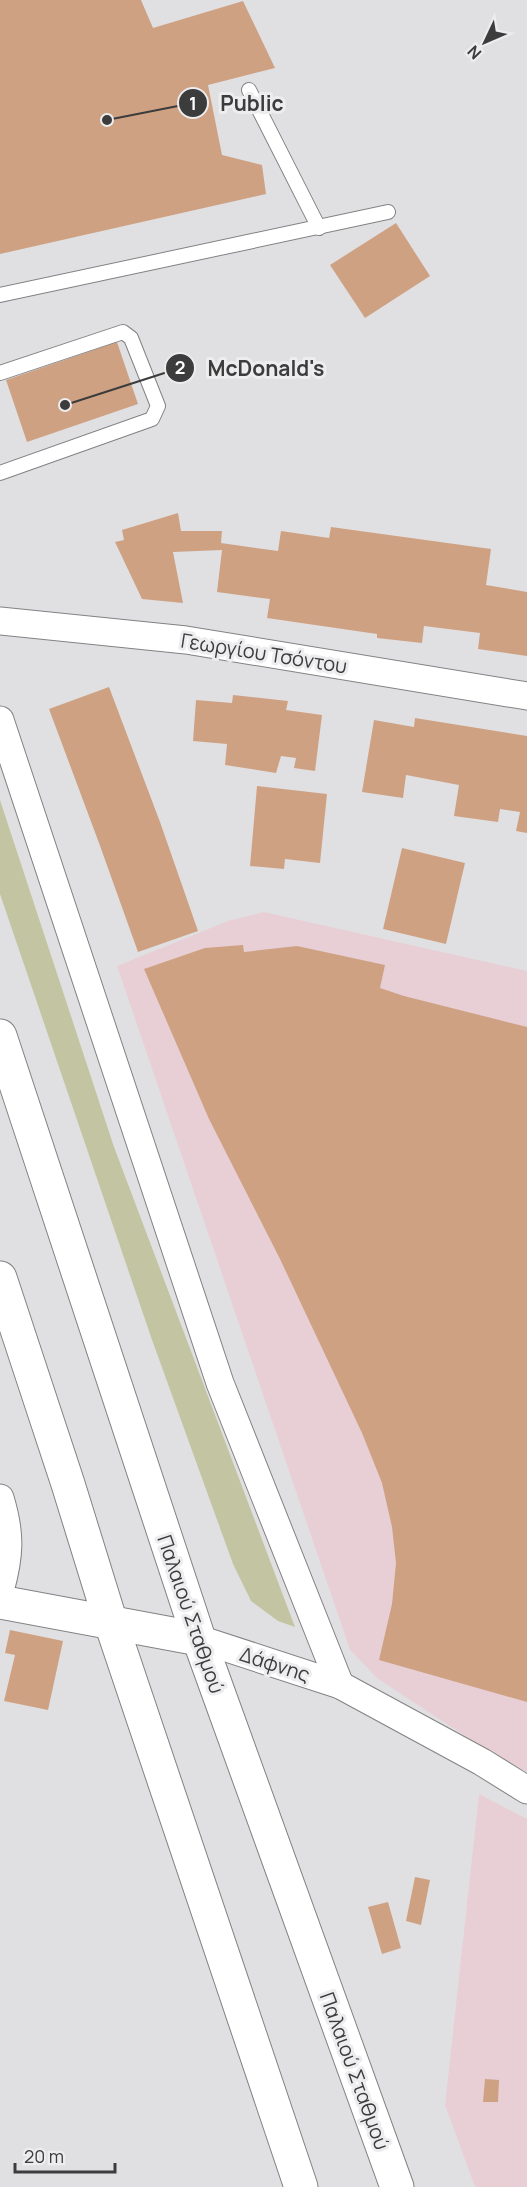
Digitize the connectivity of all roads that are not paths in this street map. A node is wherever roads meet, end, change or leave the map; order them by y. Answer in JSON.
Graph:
{"nodes":[{"id":1,"x":249,"y":90,"type":"dead end"},
{"id":2,"x":388,"y":212,"type":"dead end"},
{"id":3,"x":319,"y":228,"type":"junction"},
{"id":4,"x":0,"y":295,"type":"edge"},
{"id":5,"x":0,"y":373,"type":"edge"},
{"id":6,"x":0,"y":473,"type":"edge"},
{"id":7,"x":0,"y":621,"type":"edge"},
{"id":8,"x":527,"y":696,"type":"edge"},
{"id":9,"x":0,"y":720,"type":"edge"},
{"id":10,"x":0,"y":1036,"type":"edge"},
{"id":11,"x":0,"y":1278,"type":"edge"},
{"id":12,"x":0,"y":1498,"type":"edge"},
{"id":13,"x":0,"y":1591,"type":"edge"},
{"id":14,"x":0,"y":1602,"type":"edge"},
{"id":15,"x":111,"y":1623,"type":"junction"},
{"id":16,"x":199,"y":1640,"type":"junction"},
{"id":17,"x":340,"y":1685,"type":"junction"},
{"id":18,"x":527,"y":1790,"type":"edge"},
{"id":19,"x":395,"y":2182,"type":"edge"},
{"id":20,"x":301,"y":2187,"type":"edge"}],
"edges":[{"from":1,"to":3,"type":"lane"},
{"from":2,"to":3,"type":"lane"},
{"from":3,"to":4,"type":"lane"},
{"from":5,"to":6,"type":"lane"},
{"from":7,"to":8,"type":"street","name":"Γεωργίου Τσόντου"},
{"from":9,"to":17,"type":"street"},
{"from":10,"to":16,"type":"main road","name":"Παλαιού Σταθμού"},
{"from":11,"to":15,"type":"main road"},
{"from":12,"to":13,"type":"street"},
{"from":14,"to":15,"type":"main road","name":"Δάφνης"},
{"from":15,"to":16,"type":"main road","name":"Δάφνης"},
{"from":15,"to":20,"type":"main road"},
{"from":16,"to":17,"type":"street","name":"Δάφνης"},
{"from":16,"to":19,"type":"main road","name":"Παλαιού Σταθμού"},
{"from":17,"to":18,"type":"street","name":"Δάφνης"}]}
